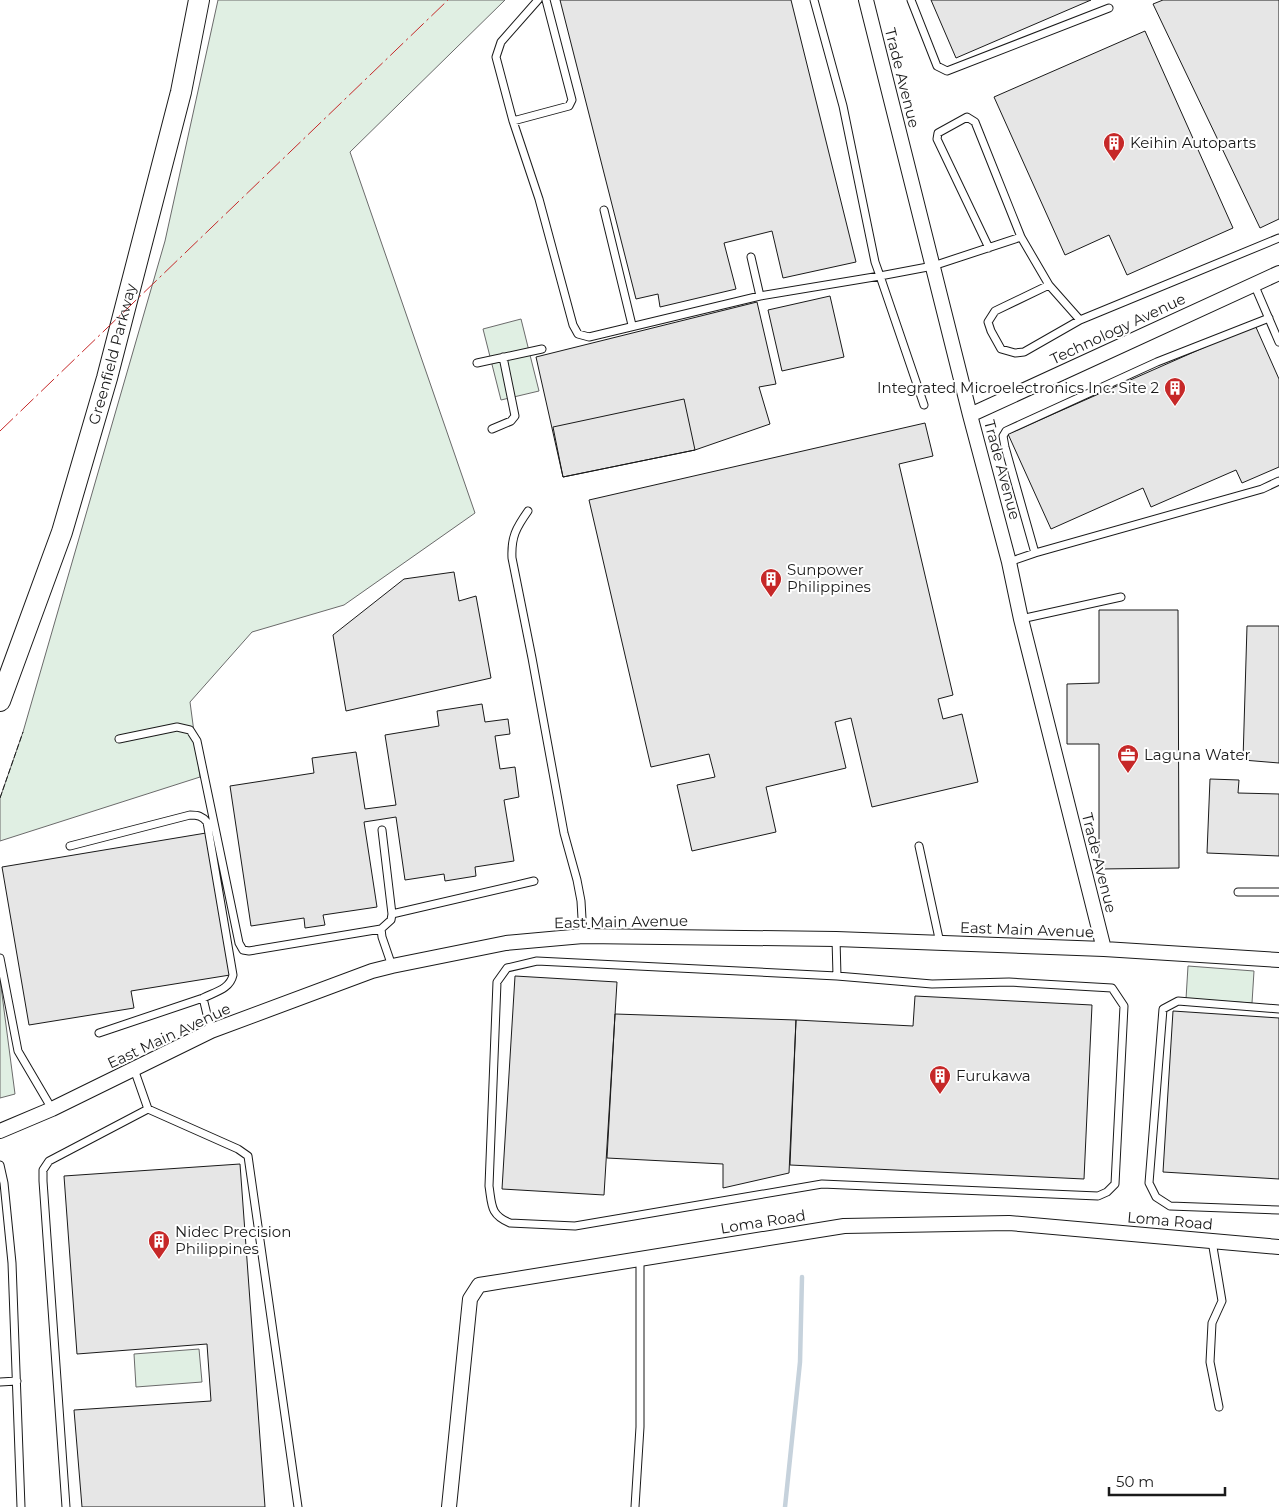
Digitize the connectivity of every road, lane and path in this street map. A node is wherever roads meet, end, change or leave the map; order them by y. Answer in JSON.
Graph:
{"nodes":[{"id":1,"x":199,"y":0,"type":"edge"},
{"id":2,"x":538,"y":0,"type":"edge"},
{"id":3,"x":546,"y":0,"type":"edge"},
{"id":4,"x":814,"y":0,"type":"edge"},
{"id":5,"x":866,"y":0,"type":"edge"},
{"id":6,"x":910,"y":0,"type":"edge"},
{"id":7,"x":1109,"y":8,"type":"dead end"},
{"id":8,"x":513,"y":121,"type":"junction"},
{"id":9,"x":604,"y":210,"type":"dead end"},
{"id":10,"x":1022,"y":237,"type":"junction"},
{"id":11,"x":1279,"y":238,"type":"edge"},
{"id":12,"x":989,"y":248,"type":"junction"},
{"id":13,"x":751,"y":257,"type":"dead end"},
{"id":14,"x":934,"y":266,"type":"junction"},
{"id":15,"x":1279,"y":273,"type":"edge"},
{"id":16,"x":880,"y":276,"type":"junction"},
{"id":17,"x":1254,"y":284,"type":"junction"},
{"id":18,"x":1049,"y":285,"type":"junction"},
{"id":19,"x":760,"y":296,"type":"junction"},
{"id":20,"x":1269,"y":318,"type":"junction"},
{"id":21,"x":1080,"y":320,"type":"junction"},
{"id":22,"x":632,"y":326,"type":"junction"},
{"id":23,"x":1279,"y":342,"type":"edge"},
{"id":24,"x":542,"y":349,"type":"dead end"},
{"id":25,"x":502,"y":357,"type":"junction"},
{"id":26,"x":477,"y":363,"type":"dead end"},
{"id":27,"x":924,"y":405,"type":"dead end"},
{"id":28,"x":970,"y":415,"type":"junction"},
{"id":29,"x":492,"y":429,"type":"dead end"},
{"id":30,"x":1279,"y":481,"type":"edge"},
{"id":31,"x":528,"y":511,"type":"dead end"},
{"id":32,"x":1035,"y":553,"type":"junction"},
{"id":33,"x":1009,"y":562,"type":"junction"},
{"id":34,"x":1121,"y":597,"type":"dead end"},
{"id":35,"x":1021,"y":619,"type":"junction"},
{"id":36,"x":0,"y":701,"type":"edge"},
{"id":37,"x":119,"y":739,"type":"dead end"},
{"id":38,"x":382,"y":830,"type":"dead end"},
{"id":39,"x":70,"y":846,"type":"dead end"},
{"id":40,"x":919,"y":846,"type":"dead end"},
{"id":41,"x":534,"y":881,"type":"dead end"},
{"id":42,"x":1238,"y":892,"type":"dead end"},
{"id":43,"x":1279,"y":892,"type":"edge"},
{"id":44,"x":392,"y":914,"type":"junction"},
{"id":45,"x":381,"y":929,"type":"junction"},
{"id":46,"x":583,"y":936,"type":"junction"},
{"id":47,"x":836,"y":939,"type":"junction"},
{"id":48,"x":940,"y":943,"type":"junction"},
{"id":49,"x":1104,"y":949,"type":"junction"},
{"id":50,"x":0,"y":958,"type":"edge"},
{"id":51,"x":1279,"y":960,"type":"edge"},
{"id":52,"x":392,"y":966,"type":"junction"},
{"id":53,"x":837,"y":976,"type":"junction"},
{"id":54,"x":202,"y":998,"type":"junction"},
{"id":55,"x":1279,"y":1009,"type":"edge"},
{"id":56,"x":211,"y":1031,"type":"junction"},
{"id":57,"x":99,"y":1033,"type":"dead end"},
{"id":58,"x":134,"y":1069,"type":"junction"},
{"id":59,"x":52,"y":1109,"type":"junction"},
{"id":60,"x":148,"y":1109,"type":"junction"},
{"id":61,"x":0,"y":1131,"type":"edge"},
{"id":62,"x":0,"y":1165,"type":"edge"},
{"id":63,"x":1279,"y":1210,"type":"edge"},
{"id":64,"x":1212,"y":1241,"type":"junction"},
{"id":65,"x":1279,"y":1247,"type":"edge"},
{"id":66,"x":640,"y":1258,"type":"junction"},
{"id":67,"x":17,"y":1381,"type":"junction"},
{"id":68,"x":0,"y":1382,"type":"edge"},
{"id":69,"x":1219,"y":1407,"type":"dead end"},
{"id":70,"x":21,"y":1507,"type":"edge"},
{"id":71,"x":66,"y":1507,"type":"edge"},
{"id":72,"x":298,"y":1507,"type":"edge"},
{"id":73,"x":449,"y":1507,"type":"edge"},
{"id":74,"x":635,"y":1507,"type":"edge"}],
"edges":[{"from":1,"to":36,"type":"main road","name":"Greenfield Parkway"},
{"from":2,"to":8,"type":"lane"},
{"from":3,"to":8,"type":"lane"},
{"from":4,"to":16,"type":"lane"},
{"from":5,"to":14,"type":"street","name":"Trade Avenue"},
{"from":6,"to":7,"type":"lane"},
{"from":8,"to":22,"type":"lane"},
{"from":9,"to":22,"type":"lane"},
{"from":10,"to":12,"type":"lane"},
{"from":10,"to":12,"type":"lane"},
{"from":10,"to":18,"type":"lane"},
{"from":11,"to":21,"type":"lane"},
{"from":12,"to":14,"type":"lane"},
{"from":13,"to":19,"type":"lane"},
{"from":14,"to":16,"type":"lane"},
{"from":14,"to":28,"type":"street","name":"Trade Avenue"},
{"from":15,"to":17,"type":"street","name":"Technology Avenue"},
{"from":16,"to":19,"type":"lane"},
{"from":16,"to":27,"type":"lane"},
{"from":17,"to":20,"type":"lane"},
{"from":17,"to":28,"type":"street","name":"Technology Avenue"},
{"from":18,"to":21,"type":"lane"},
{"from":18,"to":21,"type":"lane"},
{"from":19,"to":22,"type":"lane"},
{"from":20,"to":23,"type":"lane"},
{"from":20,"to":32,"type":"lane"},
{"from":24,"to":25,"type":"lane"},
{"from":25,"to":26,"type":"lane"},
{"from":25,"to":29,"type":"lane"},
{"from":28,"to":33,"type":"street","name":"Trade Avenue"},
{"from":30,"to":32,"type":"lane"},
{"from":31,"to":46,"type":"lane"},
{"from":32,"to":33,"type":"lane"},
{"from":33,"to":35,"type":"street","name":"Trade Avenue"},
{"from":34,"to":35,"type":"lane"},
{"from":35,"to":49,"type":"street","name":"Trade Avenue"},
{"from":37,"to":45,"type":"lane"},
{"from":38,"to":44,"type":"lane"},
{"from":39,"to":54,"type":"lane"},
{"from":40,"to":48,"type":"lane"},
{"from":41,"to":44,"type":"lane"},
{"from":42,"to":43,"type":"lane"},
{"from":44,"to":45,"type":"lane"},
{"from":45,"to":52,"type":"lane"},
{"from":46,"to":47,"type":"street","name":"East Main Avenue"},
{"from":46,"to":52,"type":"street","name":"East Main Avenue"},
{"from":47,"to":48,"type":"street","name":"East Main Avenue"},
{"from":47,"to":53,"type":"lane"},
{"from":48,"to":49,"type":"street","name":"East Main Avenue"},
{"from":49,"to":51,"type":"street","name":"East Main Avenue"},
{"from":50,"to":59,"type":"lane"},
{"from":52,"to":56,"type":"street","name":"East Main Avenue"},
{"from":53,"to":53,"type":"lane"},
{"from":54,"to":56,"type":"lane"},
{"from":54,"to":57,"type":"lane"},
{"from":55,"to":63,"type":"lane"},
{"from":56,"to":58,"type":"street","name":"East Main Avenue"},
{"from":58,"to":59,"type":"street","name":"East Main Avenue"},
{"from":58,"to":60,"type":"lane"},
{"from":59,"to":61,"type":"street","name":"East Main Avenue"},
{"from":60,"to":71,"type":"lane"},
{"from":60,"to":72,"type":"lane"},
{"from":62,"to":67,"type":"lane"},
{"from":64,"to":65,"type":"street","name":"Loma Road"},
{"from":64,"to":66,"type":"street","name":"Loma Road"},
{"from":64,"to":69,"type":"lane"},
{"from":66,"to":73,"type":"street","name":"Loma Road"},
{"from":66,"to":74,"type":"lane"},
{"from":67,"to":68,"type":"lane"},
{"from":67,"to":70,"type":"lane"}]}
